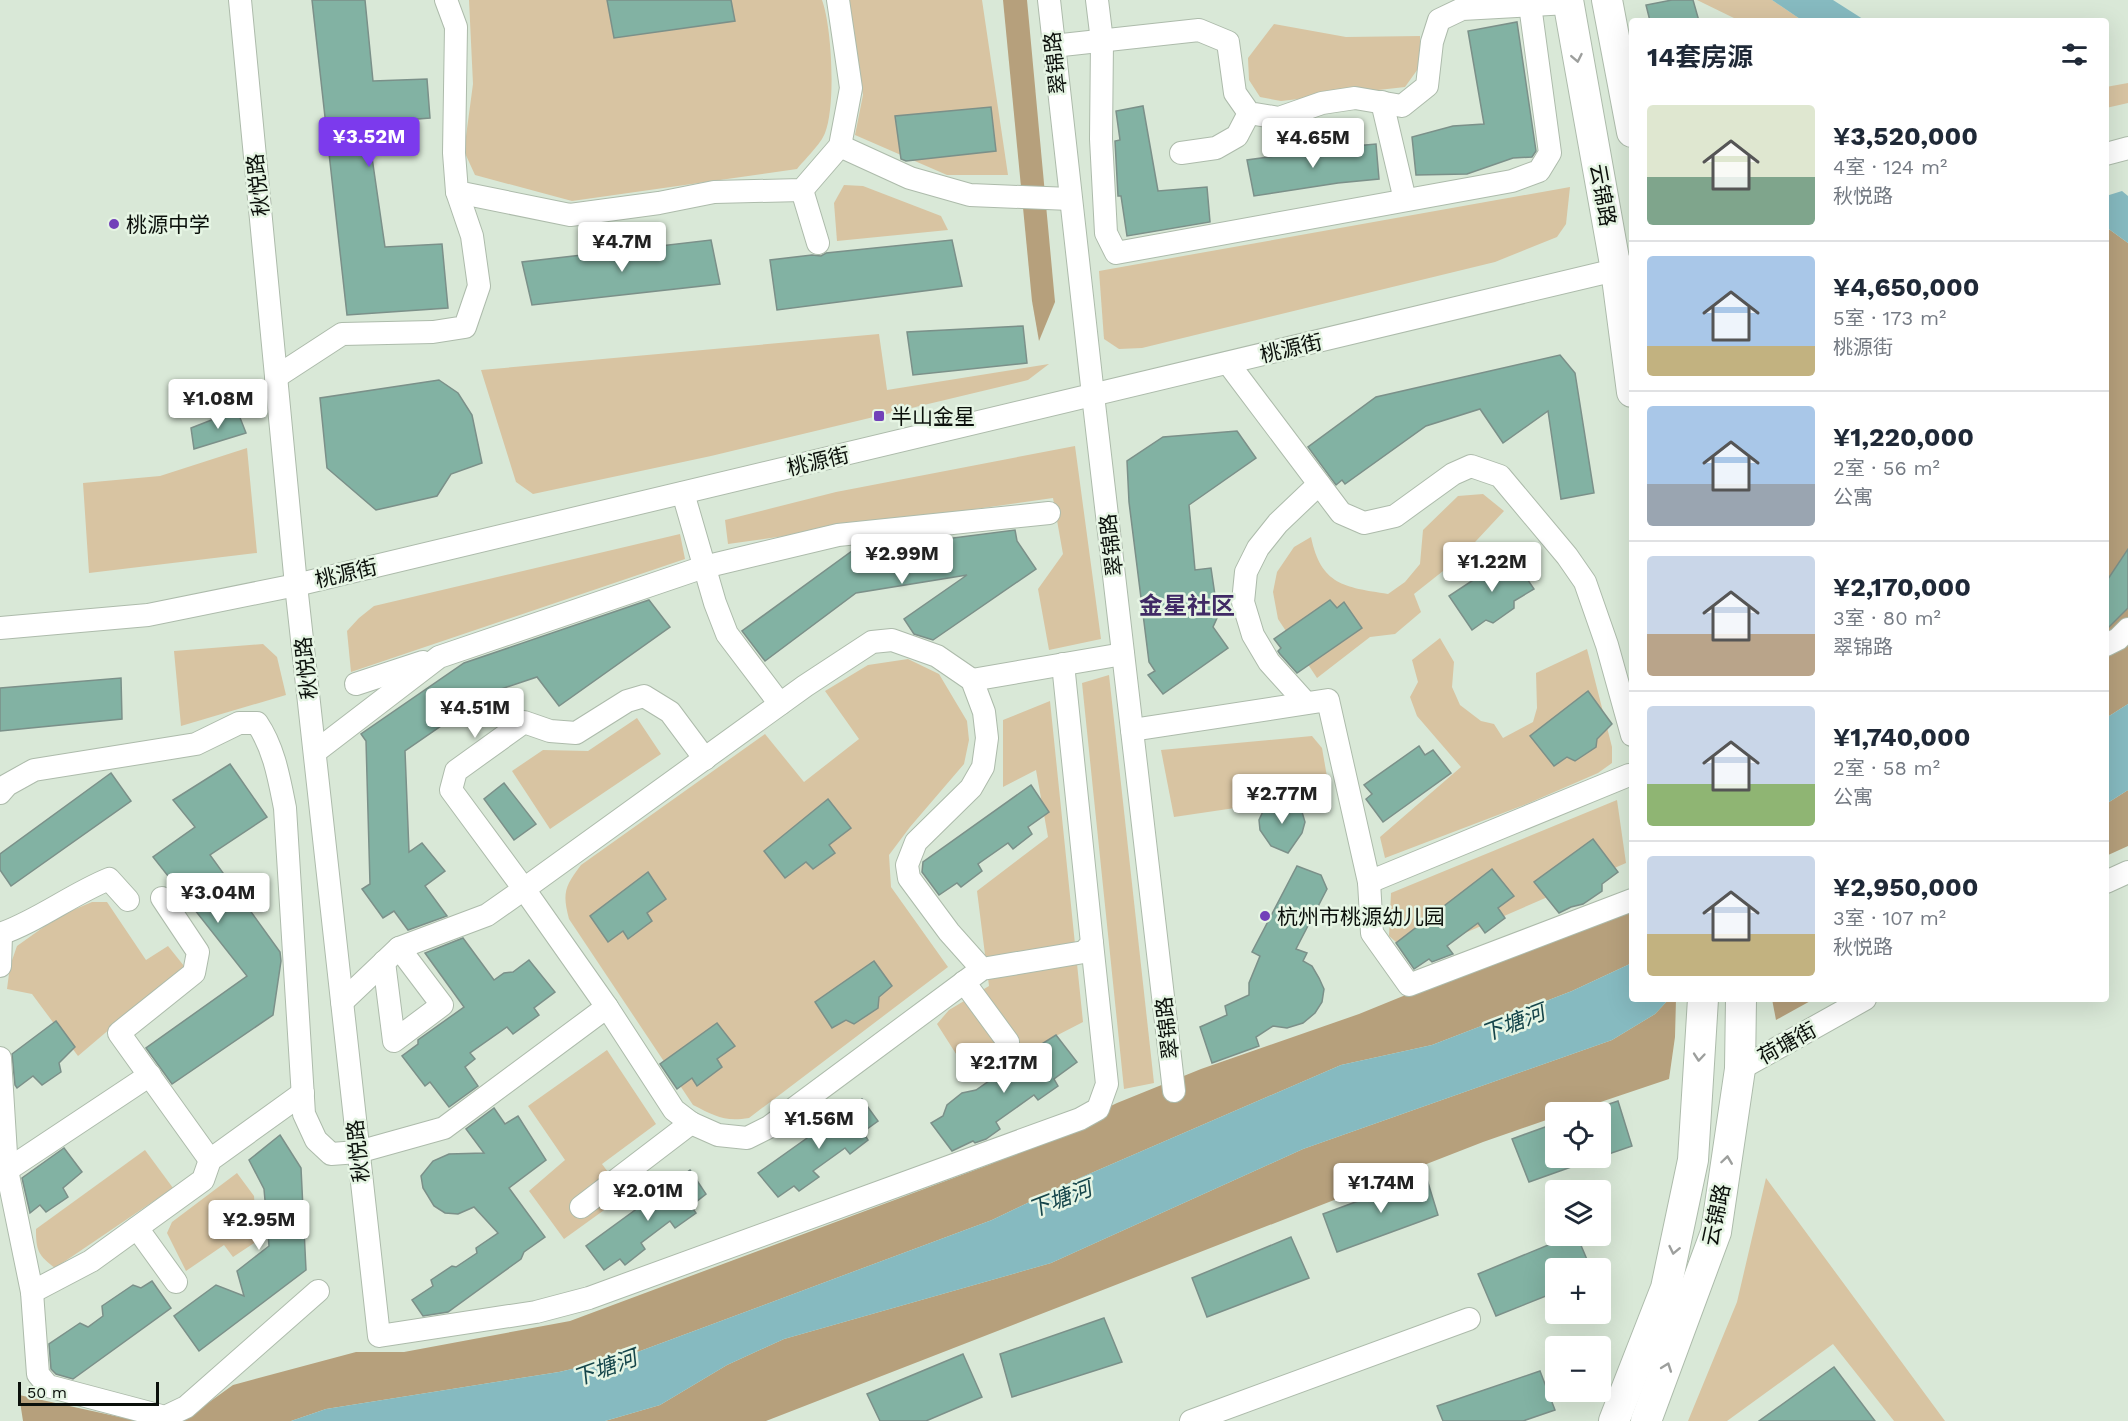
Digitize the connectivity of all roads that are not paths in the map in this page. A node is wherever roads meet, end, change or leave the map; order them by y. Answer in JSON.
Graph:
{"nodes":[{"id":1,"x":240,"y":0,"type":"edge"},
{"id":2,"x":446,"y":0,"type":"edge"},
{"id":3,"x":838,"y":0,"type":"edge"},
{"id":4,"x":1049,"y":0,"type":"edge"},
{"id":5,"x":1097,"y":0,"type":"edge"},
{"id":6,"x":1607,"y":0,"type":"edge"},
{"id":7,"x":1568,"y":1,"type":"edge"},
{"id":8,"x":1465,"y":5,"type":"edge"},
{"id":9,"x":1530,"y":5,"type":"junction"},
{"id":10,"x":1102,"y":41,"type":"junction"},
{"id":11,"x":1053,"y":46,"type":"junction"},
{"id":12,"x":1624,"y":54,"type":"edge"},
{"id":13,"x":1382,"y":102,"type":"junction"},
{"id":14,"x":1629,"y":103,"type":"edge"},
{"id":15,"x":1249,"y":113,"type":"junction"},
{"id":16,"x":840,"y":146,"type":"junction"},
{"id":17,"x":2128,"y":148,"type":"edge"},
{"id":18,"x":1181,"y":153,"type":"dead end"},
{"id":19,"x":2109,"y":153,"type":"edge"},
{"id":20,"x":802,"y":190,"type":"junction"},
{"id":21,"x":457,"y":192,"type":"junction"},
{"id":22,"x":1070,"y":200,"type":"junction"},
{"id":23,"x":1405,"y":200,"type":"junction"},
{"id":24,"x":818,"y":243,"type":"dead end"},
{"id":25,"x":1624,"y":268,"type":"edge"},
{"id":26,"x":1629,"y":346,"type":"edge"},
{"id":27,"x":1228,"y":363,"type":"junction"},
{"id":28,"x":276,"y":377,"type":"junction"},
{"id":29,"x":1093,"y":395,"type":"junction"},
{"id":30,"x":1319,"y":484,"type":"junction"},
{"id":31,"x":683,"y":493,"type":"junction"},
{"id":32,"x":1049,"y":513,"type":"dead end"},
{"id":33,"x":705,"y":567,"type":"junction"},
{"id":34,"x":296,"y":585,"type":"junction"},
{"id":35,"x":0,"y":628,"type":"edge"},
{"id":36,"x":2128,"y":630,"type":"edge"},
{"id":37,"x":2109,"y":644,"type":"edge"},
{"id":38,"x":1123,"y":654,"type":"junction"},
{"id":39,"x":439,"y":657,"type":"junction"},
{"id":40,"x":1064,"y":664,"type":"junction"},
{"id":41,"x":972,"y":680,"type":"junction"},
{"id":42,"x":356,"y":684,"type":"dead end"},
{"id":43,"x":1306,"y":703,"type":"junction"},
{"id":44,"x":780,"y":704,"type":"junction"},
{"id":45,"x":1629,"y":724,"type":"edge"},
{"id":46,"x":1132,"y":730,"type":"junction"},
{"id":47,"x":315,"y":752,"type":"junction"},
{"id":48,"x":705,"y":759,"type":"junction"},
{"id":49,"x":1629,"y":780,"type":"edge"},
{"id":50,"x":0,"y":793,"type":"edge"},
{"id":51,"x":2128,"y":872,"type":"edge"},
{"id":52,"x":2109,"y":881,"type":"edge"},
{"id":53,"x":1369,"y":882,"type":"junction"},
{"id":54,"x":524,"y":889,"type":"junction"},
{"id":55,"x":162,"y":898,"type":"dead end"},
{"id":56,"x":128,"y":900,"type":"dead end"},
{"id":57,"x":1629,"y":901,"type":"edge"},
{"id":58,"x":0,"y":934,"type":"edge"},
{"id":59,"x":1092,"y":943,"type":"junction"},
{"id":60,"x":0,"y":966,"type":"edge"},
{"id":61,"x":973,"y":975,"type":"junction"},
{"id":62,"x":342,"y":1002,"type":"junction"},
{"id":63,"x":1703,"y":1002,"type":"edge"},
{"id":64,"x":1741,"y":1002,"type":"edge"},
{"id":65,"x":1860,"y":1002,"type":"edge"},
{"id":66,"x":608,"y":1006,"type":"junction"},
{"id":67,"x":1008,"y":1042,"type":"dead end"},
{"id":68,"x":0,"y":1058,"type":"edge"},
{"id":69,"x":1740,"y":1069,"type":"junction"},
{"id":70,"x":150,"y":1075,"type":"junction"},
{"id":71,"x":1174,"y":1091,"type":"dead end"},
{"id":72,"x":303,"y":1093,"type":"junction"},
{"id":73,"x":1,"y":1115,"type":"edge"},
{"id":74,"x":691,"y":1123,"type":"junction"},
{"id":75,"x":358,"y":1152,"type":"junction"},
{"id":76,"x":210,"y":1160,"type":"junction"},
{"id":77,"x":7,"y":1170,"type":"junction"},
{"id":78,"x":581,"y":1207,"type":"dead end"},
{"id":79,"x":137,"y":1228,"type":"junction"},
{"id":80,"x":176,"y":1282,"type":"dead end"},
{"id":81,"x":318,"y":1291,"type":"dead end"},
{"id":82,"x":32,"y":1292,"type":"junction"},
{"id":83,"x":1469,"y":1319,"type":"dead end"},
{"id":84,"x":1191,"y":1421,"type":"edge"},
{"id":85,"x":1614,"y":1421,"type":"edge"},
{"id":86,"x":1646,"y":1421,"type":"edge"}],
"edges":[{"from":1,"to":28,"type":"street","name":"秋悦路"},
{"from":2,"to":21,"type":"street"},
{"from":3,"to":16,"type":"street"},
{"from":4,"to":11,"type":"street","name":"翠锦路"},
{"from":5,"to":10,"type":"street"},
{"from":6,"to":12,"type":"main road"},
{"from":7,"to":9,"type":"street"},
{"from":7,"to":25,"type":"main road","name":"云锦路","one_way":true},
{"from":8,"to":9,"type":"street"},
{"from":8,"to":13,"type":"street"},
{"from":9,"to":23,"type":"street"},
{"from":10,"to":11,"type":"street"},
{"from":10,"to":15,"type":"street"},
{"from":10,"to":23,"type":"street"},
{"from":11,"to":22,"type":"street","name":"翠锦路"},
{"from":12,"to":14,"type":"main road"},
{"from":13,"to":15,"type":"street"},
{"from":13,"to":23,"type":"street"},
{"from":15,"to":18,"type":"street"},
{"from":16,"to":20,"type":"street"},
{"from":16,"to":22,"type":"street"},
{"from":17,"to":19,"type":"street"},
{"from":20,"to":21,"type":"street"},
{"from":20,"to":24,"type":"street"},
{"from":21,"to":28,"type":"street"},
{"from":22,"to":29,"type":"street","name":"翠锦路"},
{"from":25,"to":26,"type":"main road","name":"云锦路"},
{"from":25,"to":27,"type":"street","name":"桃源街"},
{"from":27,"to":29,"type":"street","name":"桃源街"},
{"from":27,"to":30,"type":"street"},
{"from":28,"to":34,"type":"street","name":"秋悦路"},
{"from":29,"to":31,"type":"street","name":"桃源街"},
{"from":29,"to":38,"type":"street","name":"翠锦路"},
{"from":30,"to":43,"type":"street"},
{"from":30,"to":45,"type":"street"},
{"from":31,"to":33,"type":"street"},
{"from":31,"to":34,"type":"street","name":"桃源街"},
{"from":32,"to":33,"type":"street"},
{"from":33,"to":39,"type":"street"},
{"from":33,"to":44,"type":"street"},
{"from":34,"to":35,"type":"street","name":"桃源街"},
{"from":34,"to":47,"type":"street","name":"秋悦路"},
{"from":36,"to":37,"type":"street"},
{"from":38,"to":40,"type":"street"},
{"from":38,"to":46,"type":"street","name":"翠锦路"},
{"from":39,"to":42,"type":"street"},
{"from":39,"to":47,"type":"street"},
{"from":40,"to":41,"type":"street"},
{"from":40,"to":59,"type":"street"},
{"from":41,"to":44,"type":"street"},
{"from":41,"to":61,"type":"street"},
{"from":43,"to":46,"type":"street"},
{"from":43,"to":53,"type":"street"},
{"from":44,"to":48,"type":"street"},
{"from":46,"to":71,"type":"street","name":"翠锦路"},
{"from":47,"to":62,"type":"street","name":"秋悦路"},
{"from":48,"to":54,"type":"street"},
{"from":48,"to":54,"type":"street"},
{"from":49,"to":53,"type":"street"},
{"from":50,"to":72,"type":"street"},
{"from":51,"to":52,"type":"street"},
{"from":53,"to":57,"type":"street"},
{"from":54,"to":62,"type":"street"},
{"from":54,"to":66,"type":"street"},
{"from":55,"to":70,"type":"street"},
{"from":56,"to":58,"type":"street"},
{"from":58,"to":60,"type":"street"},
{"from":59,"to":61,"type":"street"},
{"from":59,"to":75,"type":"street","name":"秋悦路"},
{"from":61,"to":67,"type":"street"},
{"from":61,"to":74,"type":"street"},
{"from":62,"to":75,"type":"street","name":"秋悦路"},
{"from":63,"to":85,"type":"main road","name":"云锦路","one_way":true},
{"from":64,"to":69,"type":"main road","name":"云锦路"},
{"from":65,"to":69,"type":"street","name":"荷塘街"},
{"from":66,"to":74,"type":"street"},
{"from":66,"to":75,"type":"street"},
{"from":68,"to":73,"type":"street"},
{"from":86,"to":69,"type":"main road","name":"云锦路","one_way":true},
{"from":70,"to":76,"type":"street"},
{"from":70,"to":77,"type":"street"},
{"from":72,"to":75,"type":"street"},
{"from":72,"to":76,"type":"street"},
{"from":73,"to":77,"type":"street"},
{"from":74,"to":78,"type":"street"},
{"from":76,"to":79,"type":"street"},
{"from":77,"to":82,"type":"street"},
{"from":79,"to":80,"type":"street"},
{"from":79,"to":82,"type":"street"},
{"from":81,"to":82,"type":"street"},
{"from":83,"to":84,"type":"street"}]}
